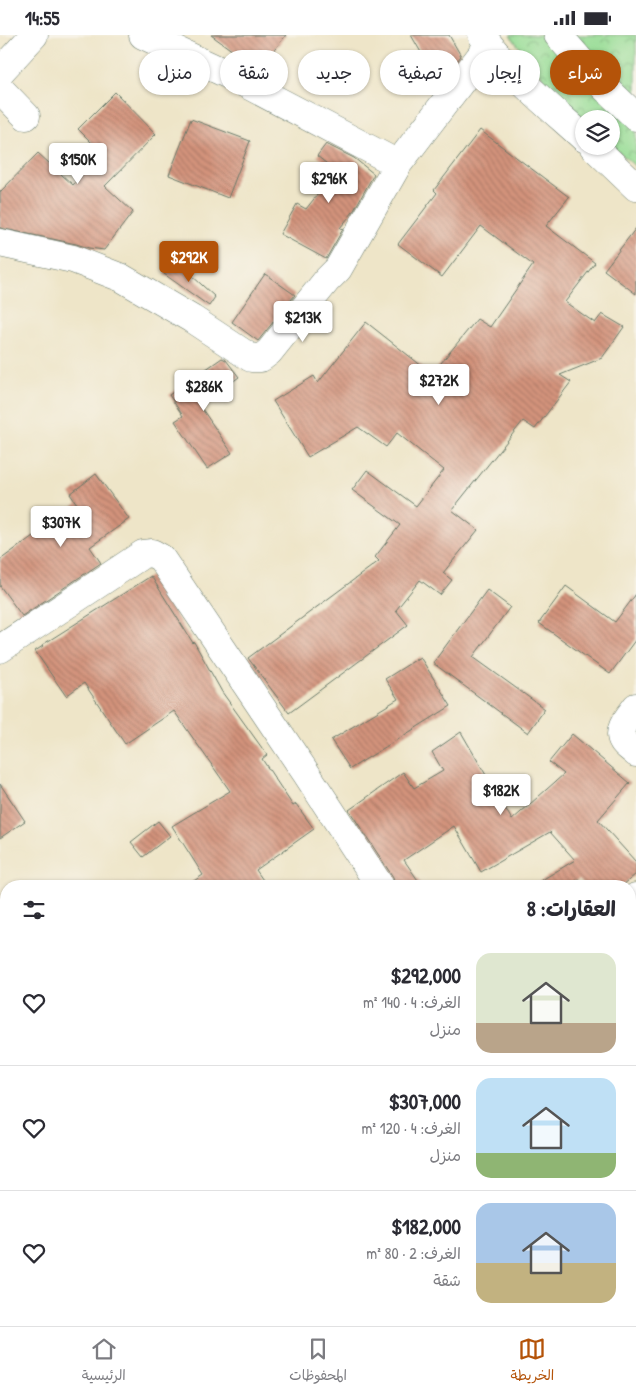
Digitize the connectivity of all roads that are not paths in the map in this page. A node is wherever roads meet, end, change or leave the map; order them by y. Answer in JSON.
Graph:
{"nodes":[{"id":1,"x":34,"y":35,"type":"edge"},
{"id":2,"x":143,"y":35,"type":"edge"},
{"id":3,"x":558,"y":35,"type":"edge"},
{"id":4,"x":486,"y":40,"type":"edge"},
{"id":5,"x":0,"y":72,"type":"edge"},
{"id":6,"x":0,"y":89,"type":"edge"},
{"id":7,"x":26,"y":115,"type":"dead end"},
{"id":8,"x":636,"y":117,"type":"edge"},
{"id":9,"x":575,"y":130,"type":"edge"},
{"id":10,"x":602,"y":155,"type":"edge"},
{"id":11,"x":398,"y":164,"type":"junction"},
{"id":12,"x":636,"y":187,"type":"edge"},
{"id":13,"x":0,"y":243,"type":"edge"},
{"id":14,"x":0,"y":649,"type":"edge"},
{"id":15,"x":636,"y":707,"type":"edge"},
{"id":16,"x":636,"y":753,"type":"edge"},
{"id":17,"x":376,"y":880,"type":"edge"}],
"edges":[{"from":1,"to":5,"type":"street"},
{"from":2,"to":11,"type":"street"},
{"from":3,"to":8,"type":"street"},
{"from":4,"to":9,"type":"street"},
{"from":4,"to":11,"type":"street"},
{"from":6,"to":7,"type":"street"},
{"from":10,"to":12,"type":"street"},
{"from":11,"to":13,"type":"street"},
{"from":14,"to":17,"type":"street"},
{"from":15,"to":16,"type":"street"}]}
